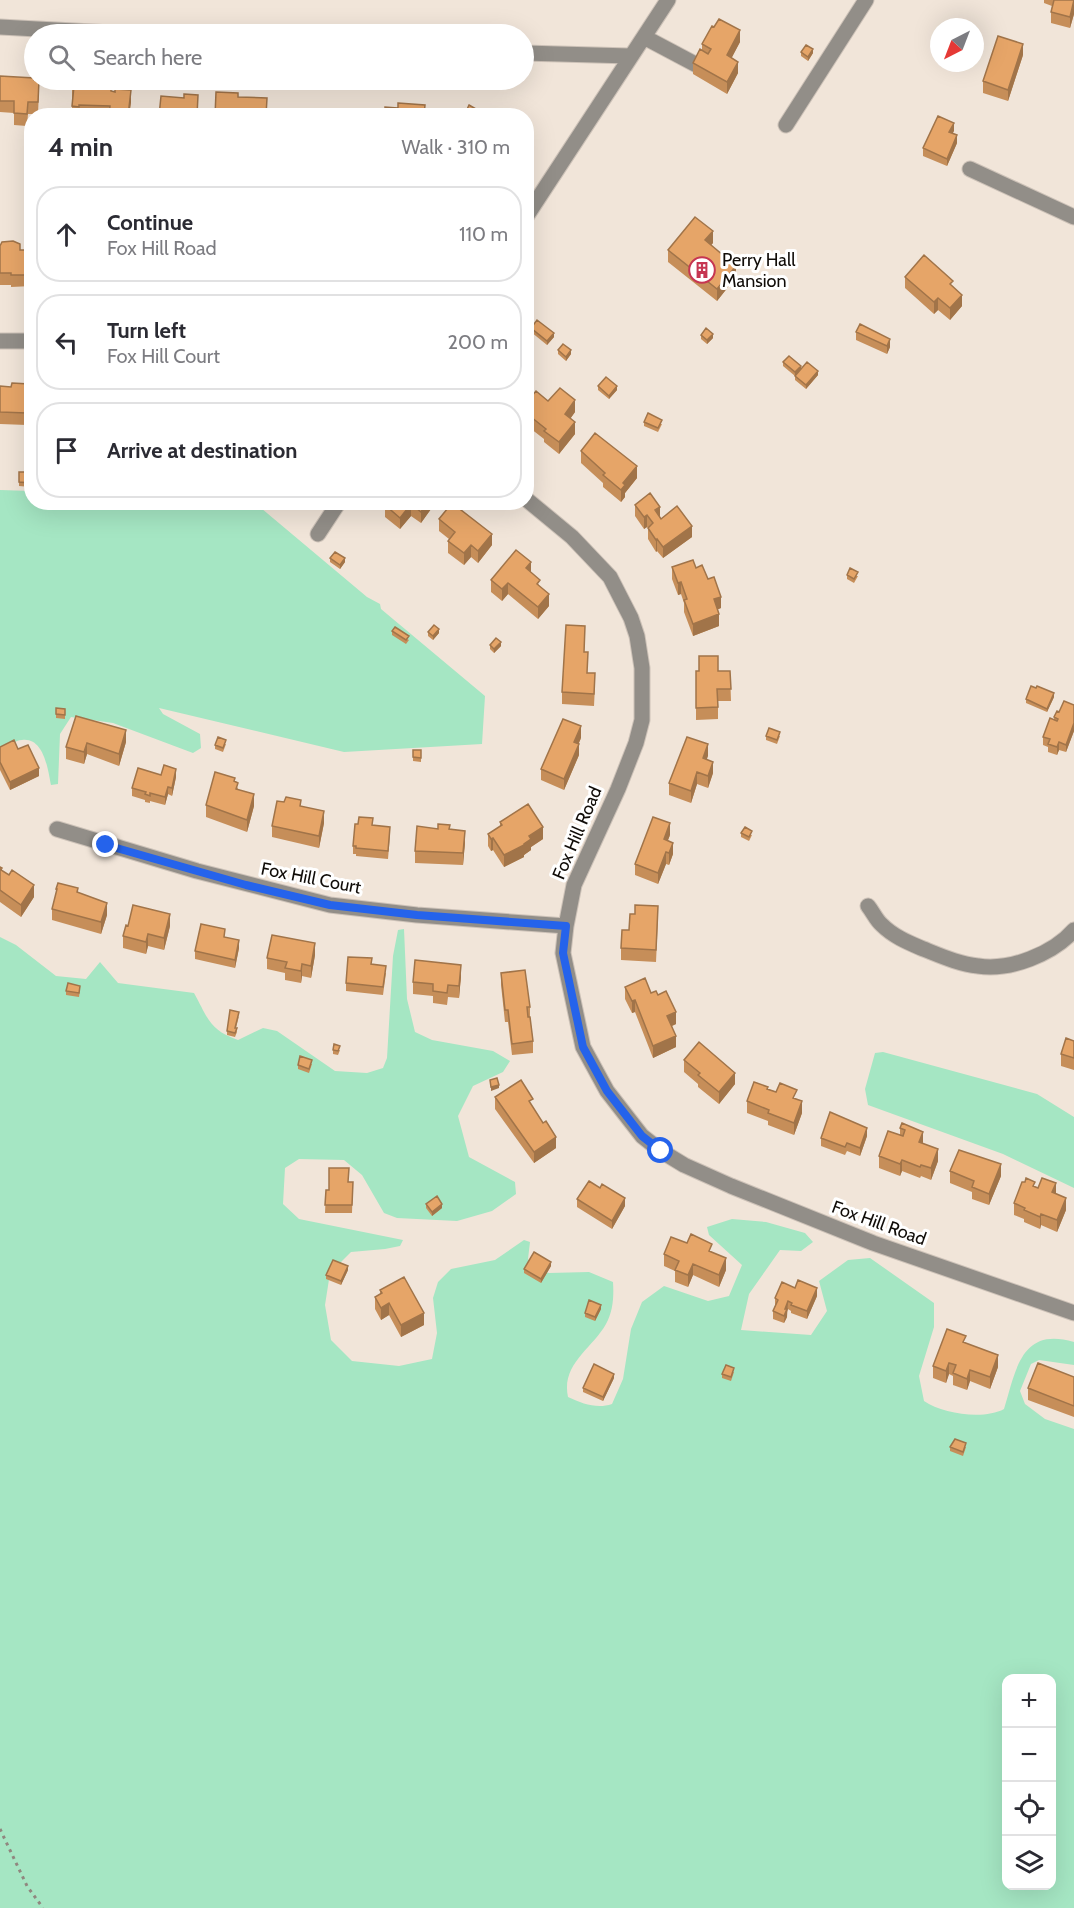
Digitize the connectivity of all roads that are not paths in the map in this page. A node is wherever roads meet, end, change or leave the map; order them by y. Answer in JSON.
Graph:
{"nodes":[{"id":1,"x":668,"y":0,"type":"edge"},
{"id":2,"x":866,"y":0,"type":"edge"},
{"id":3,"x":0,"y":27,"type":"edge"},
{"id":4,"x":24,"y":28,"type":"edge"},
{"id":5,"x":644,"y":37,"type":"junction"},
{"id":6,"x":534,"y":52,"type":"edge"},
{"id":7,"x":630,"y":57,"type":"junction"},
{"id":8,"x":721,"y":78,"type":"edge"},
{"id":9,"x":786,"y":125,"type":"dead end"},
{"id":10,"x":970,"y":169,"type":"dead end"},
{"id":11,"x":534,"y":205,"type":"edge"},
{"id":12,"x":1074,"y":218,"type":"edge"},
{"id":13,"x":24,"y":340,"type":"edge"},
{"id":14,"x":0,"y":341,"type":"edge"},
{"id":15,"x":534,"y":506,"type":"edge"},
{"id":16,"x":334,"y":510,"type":"edge"},
{"id":17,"x":318,"y":534,"type":"dead end"},
{"id":18,"x":57,"y":829,"type":"dead end"},
{"id":19,"x":868,"y":906,"type":"dead end"},
{"id":20,"x":566,"y":926,"type":"junction"},
{"id":21,"x":1074,"y":930,"type":"edge"},
{"id":22,"x":1074,"y":1313,"type":"edge"}],
"edges":[{"from":1,"to":5,"type":"street"},
{"from":2,"to":9,"type":"street"},
{"from":3,"to":4,"type":"street"},
{"from":5,"to":7,"type":"street"},
{"from":5,"to":8,"type":"street"},
{"from":6,"to":7,"type":"street"},
{"from":7,"to":11,"type":"street"},
{"from":10,"to":12,"type":"street"},
{"from":13,"to":14,"type":"street"},
{"from":15,"to":20,"type":"street","name":"Fox Hill Road"},
{"from":16,"to":17,"type":"street"},
{"from":18,"to":20,"type":"street","name":"Fox Hill Court"},
{"from":19,"to":21,"type":"street"},
{"from":20,"to":22,"type":"street","name":"Fox Hill Road"}]}
